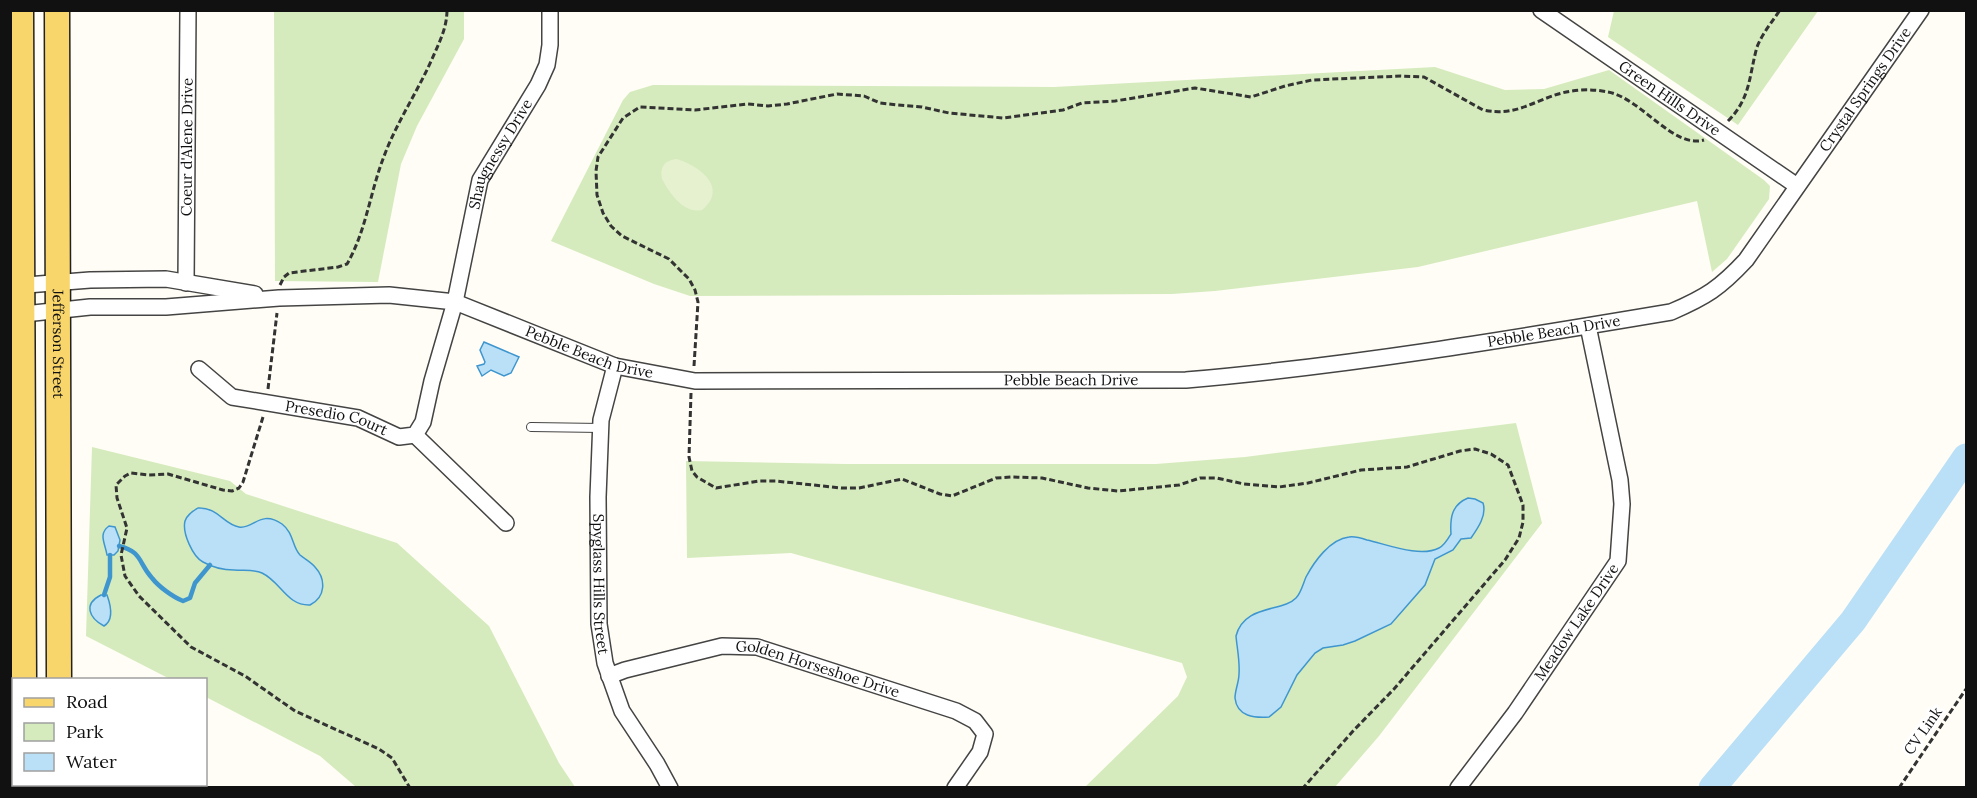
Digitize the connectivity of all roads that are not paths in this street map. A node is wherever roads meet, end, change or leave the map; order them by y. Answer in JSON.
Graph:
{"nodes":[{"id":1,"x":21,"y":10,"type":"edge"},
{"id":2,"x":57,"y":10,"type":"edge"},
{"id":3,"x":188,"y":10,"type":"edge"},
{"id":4,"x":550,"y":10,"type":"edge"},
{"id":5,"x":1541,"y":10,"type":"edge"},
{"id":6,"x":1921,"y":10,"type":"edge"},
{"id":7,"x":1808,"y":170,"type":"joint"},
{"id":8,"x":1797,"y":186,"type":"junction"},
{"id":9,"x":58,"y":283,"type":"junction"},
{"id":10,"x":186,"y":283,"type":"junction"},
{"id":11,"x":17,"y":286,"type":"edge"},
{"id":12,"x":279,"y":298,"type":"junction"},
{"id":13,"x":455,"y":302,"type":"junction"},
{"id":14,"x":58,"y":311,"type":"junction"},
{"id":15,"x":17,"y":315,"type":"edge"},
{"id":16,"x":1588,"y":326,"type":"junction"},
{"id":17,"x":615,"y":366,"type":"junction"},
{"id":18,"x":199,"y":369,"type":"dead end"},
{"id":19,"x":531,"y":427,"type":"dead end"},
{"id":20,"x":601,"y":428,"type":"junction"},
{"id":21,"x":415,"y":435,"type":"junction"},
{"id":22,"x":506,"y":523,"type":"dead end"},
{"id":23,"x":24,"y":593,"type":"junction"},
{"id":24,"x":609,"y":676,"type":"junction"},
{"id":25,"x":24,"y":678,"type":"edge"},
{"id":26,"x":39,"y":678,"type":"edge"},
{"id":27,"x":59,"y":678,"type":"edge"},
{"id":28,"x":670,"y":788,"type":"edge"},
{"id":29,"x":955,"y":788,"type":"edge"},
{"id":30,"x":1458,"y":788,"type":"edge"}],
"edges":[{"from":1,"to":11,"type":"main road"},
{"from":2,"to":9,"type":"main road","name":"Jefferson Street"},
{"from":3,"to":10,"type":"street","name":"Coeur d'Alene Drive"},
{"from":4,"to":13,"type":"street","name":"Shaugnessy Drive"},
{"from":5,"to":8,"type":"street","name":"Green Hills Drive"},
{"from":6,"to":7,"type":"street","name":"Crystal Springs Drive"},
{"from":7,"to":8,"type":"street","name":"Pebble Beach Drive"},
{"from":8,"to":16,"type":"street","name":"Pebble Beach Drive"},
{"from":9,"to":10,"type":"street"},
{"from":9,"to":11,"type":"street"},
{"from":9,"to":14,"type":"main road","name":"Jefferson Street"},
{"from":10,"to":12,"type":"street"},
{"from":11,"to":15,"type":"main road"},
{"from":12,"to":13,"type":"street","name":"Pebble Beach Drive"},
{"from":12,"to":14,"type":"street"},
{"from":13,"to":17,"type":"street","name":"Pebble Beach Drive"},
{"from":13,"to":21,"type":"street"},
{"from":14,"to":15,"type":"street"},
{"from":14,"to":27,"type":"main road","name":"Jefferson Street"},
{"from":15,"to":23,"type":"main road"},
{"from":16,"to":17,"type":"street","name":"Pebble Beach Drive"},
{"from":16,"to":30,"type":"street","name":"Meadow Lake Drive"},
{"from":17,"to":20,"type":"street","name":"Spyglass Hills Street"},
{"from":18,"to":21,"type":"street","name":"Presedio Court"},
{"from":19,"to":20,"type":"lane"},
{"from":20,"to":24,"type":"street","name":"Spyglass Hills Street"},
{"from":21,"to":22,"type":"street"},
{"from":23,"to":25,"type":"main road"},
{"from":23,"to":26,"type":"main road"},
{"from":24,"to":28,"type":"street","name":"Spyglass Hills Street"},
{"from":24,"to":29,"type":"street","name":"Golden Horseshoe Drive"}]}
